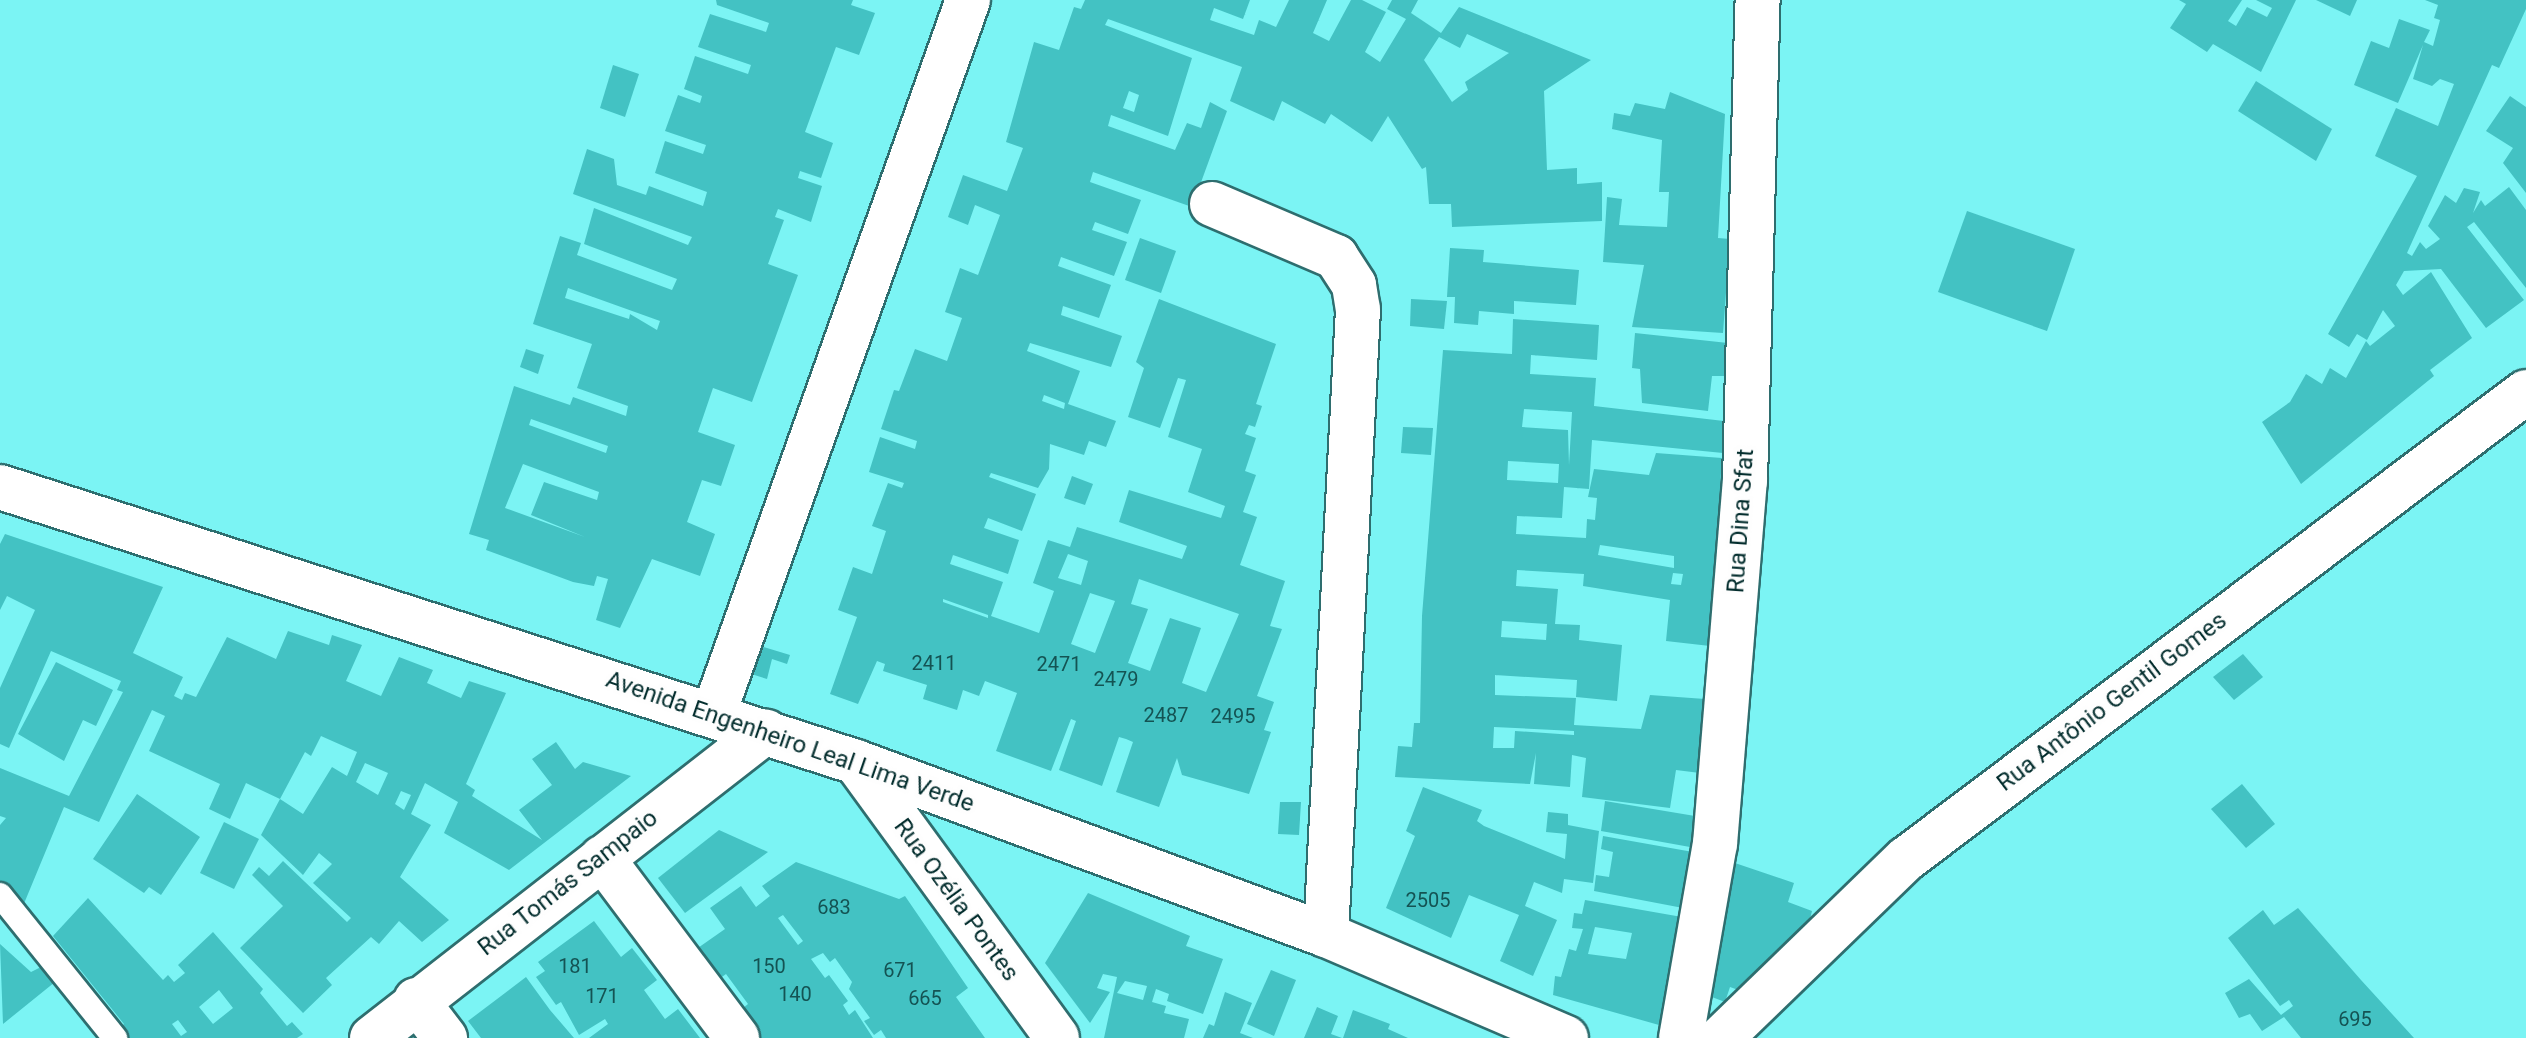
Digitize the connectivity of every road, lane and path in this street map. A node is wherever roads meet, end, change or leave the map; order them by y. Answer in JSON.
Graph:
{"nodes":[{"id":1,"x":968,"y":0,"type":"edge"},
{"id":2,"x":1758,"y":0,"type":"edge"},
{"id":3,"x":1212,"y":204,"type":"dead end"},
{"id":4,"x":2526,"y":392,"type":"edge"},
{"id":5,"x":0,"y":487,"type":"edge"},
{"id":6,"x":714,"y":713,"type":"junction"},
{"id":7,"x":766,"y":731,"type":"junction"},
{"id":8,"x":856,"y":762,"type":"junction"},
{"id":9,"x":602,"y":858,"type":"junction"},
{"id":10,"x":0,"y":895,"type":"edge"},
{"id":11,"x":1326,"y":935,"type":"junction"},
{"id":12,"x":416,"y":1000,"type":"junction"},
{"id":13,"x":115,"y":1038,"type":"edge"},
{"id":14,"x":372,"y":1038,"type":"edge"},
{"id":15,"x":445,"y":1038,"type":"edge"},
{"id":16,"x":737,"y":1038,"type":"edge"},
{"id":17,"x":1057,"y":1038,"type":"edge"},
{"id":18,"x":1566,"y":1038,"type":"edge"},
{"id":19,"x":1681,"y":1038,"type":"edge"},
{"id":20,"x":1721,"y":1038,"type":"edge"}],
"edges":[{"from":1,"to":6,"type":"street"},
{"from":2,"to":19,"type":"street","name":"Rua Dina Sfat"},
{"from":3,"to":11,"type":"street"},
{"from":4,"to":20,"type":"street","name":"Rua Antônio Gentil Gomes"},
{"from":5,"to":6,"type":"street","name":"Avenida Engenheiro Leal Lima Verde"},
{"from":6,"to":7,"type":"street","name":"Avenida Engenheiro Leal Lima Verde"},
{"from":7,"to":8,"type":"street","name":"Avenida Engenheiro Leal Lima Verde"},
{"from":7,"to":9,"type":"street","name":"Rua Tomás Sampaio"},
{"from":8,"to":11,"type":"street","name":"Avenida Engenheiro Leal Lima Verde"},
{"from":8,"to":17,"type":"street","name":"Rua Ozélia Pontes"},
{"from":9,"to":12,"type":"street","name":"Rua Tomás Sampaio"},
{"from":9,"to":16,"type":"street"},
{"from":10,"to":13,"type":"lane"},
{"from":11,"to":18,"type":"street","name":"Avenida Engenheiro Leal Lima Verde"},
{"from":12,"to":14,"type":"street","name":"Rua Tomás Sampaio"},
{"from":12,"to":15,"type":"street"}]}
